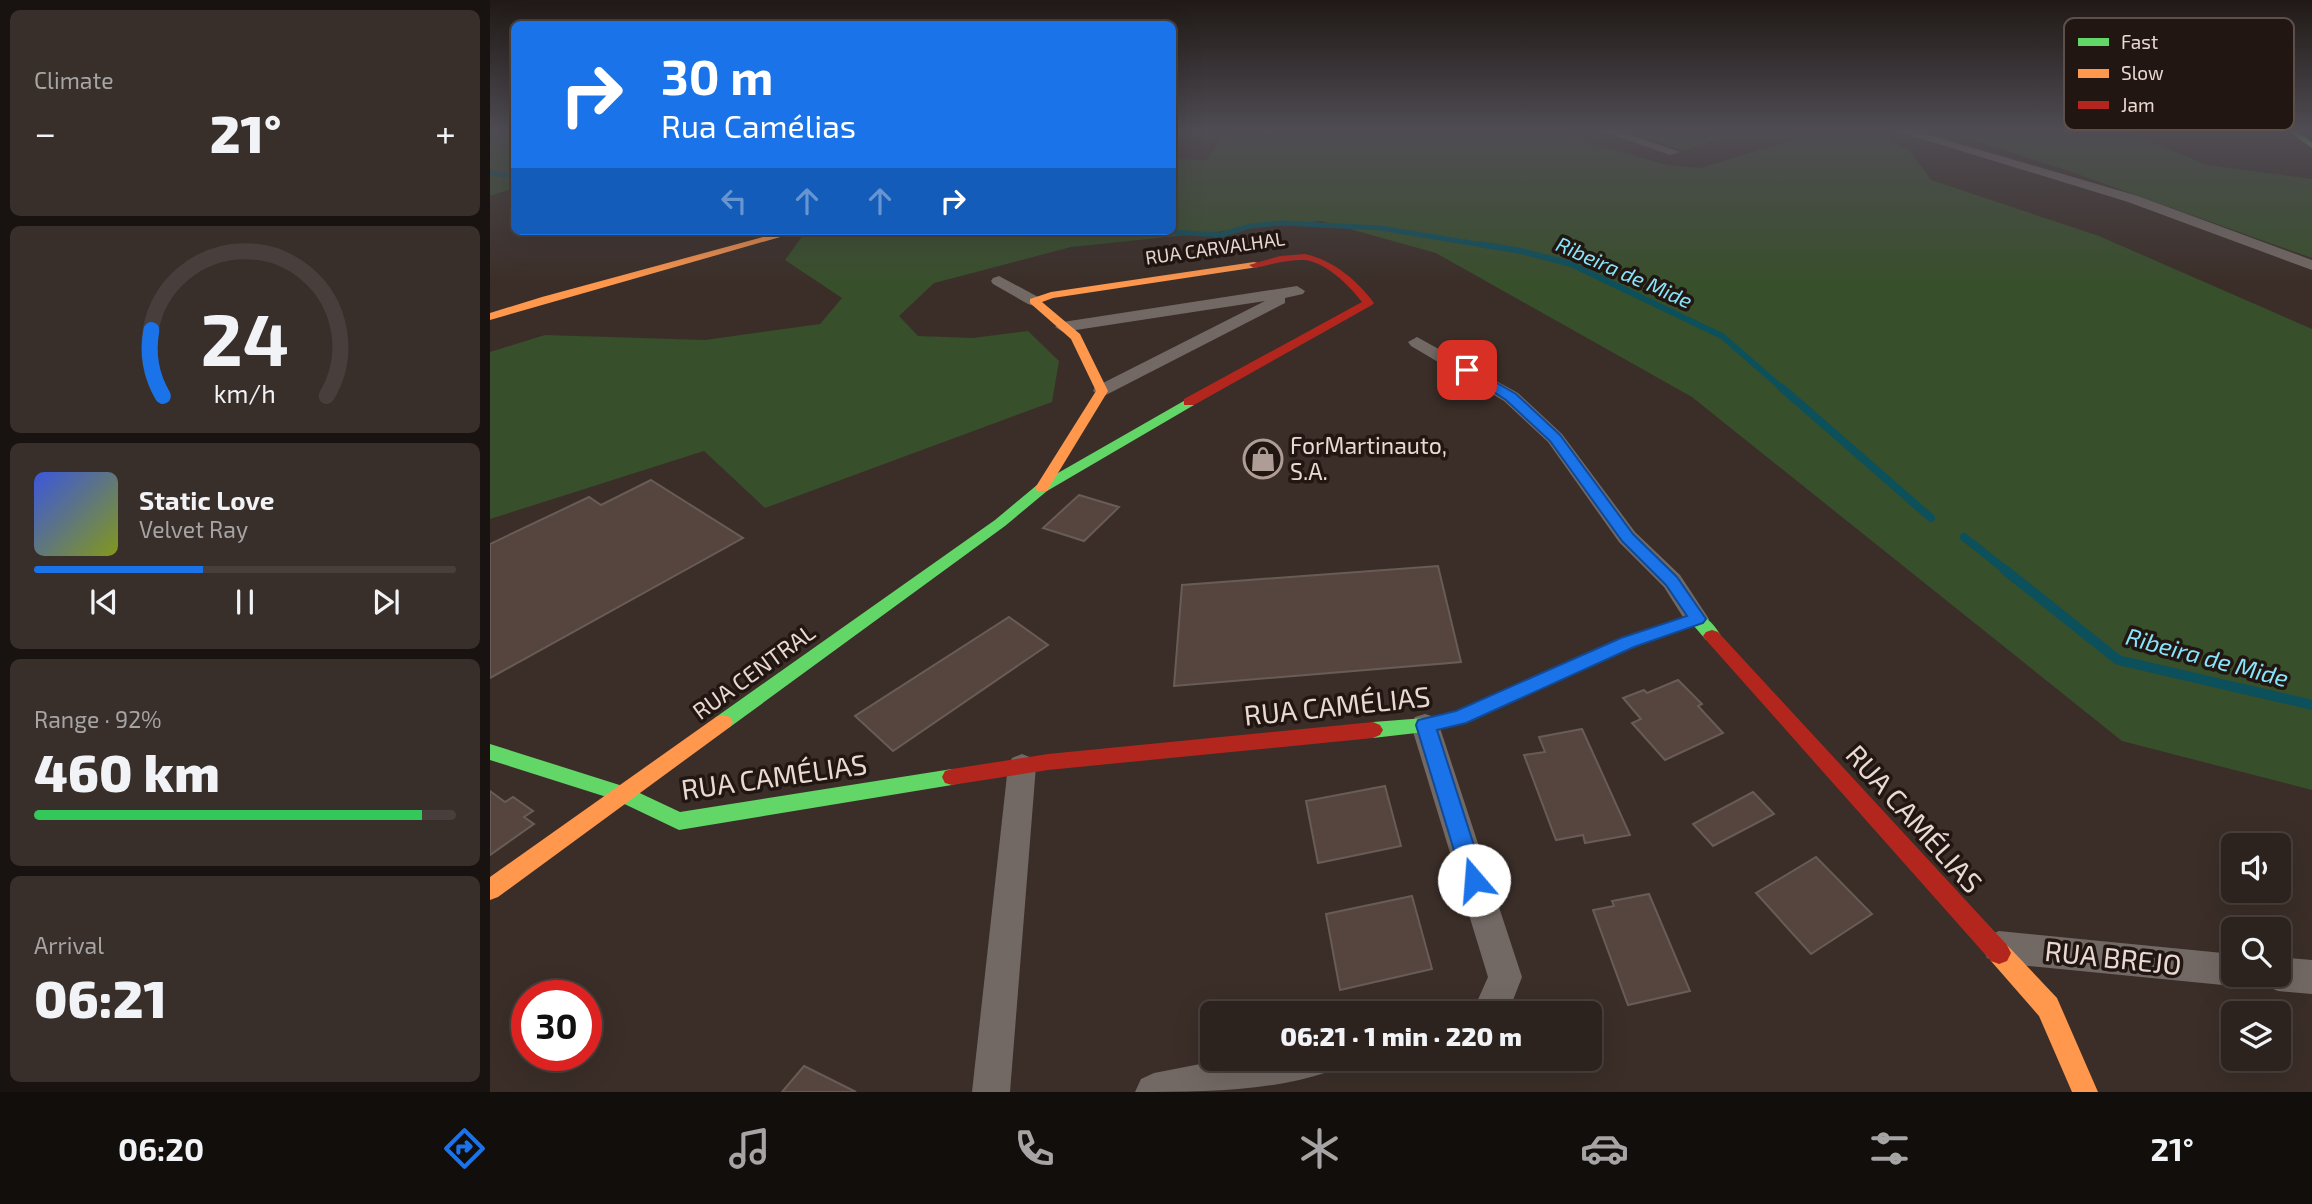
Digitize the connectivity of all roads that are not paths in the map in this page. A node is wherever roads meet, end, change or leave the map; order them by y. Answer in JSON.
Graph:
{"nodes":[{"id":1,"x":2073,"y":182,"type":"edge"},
{"id":2,"x":781,"y":235,"type":"edge"},
{"id":3,"x":2312,"y":265,"type":"edge"},
{"id":4,"x":999,"y":281,"type":"dead end"},
{"id":5,"x":1034,"y":301,"type":"junction"},
{"id":6,"x":490,"y":317,"type":"edge"},
{"id":7,"x":1063,"y":327,"type":"junction"},
{"id":8,"x":1417,"y":342,"type":"dead end"},
{"id":9,"x":1102,"y":391,"type":"junction"},
{"id":10,"x":1042,"y":488,"type":"junction"},
{"id":11,"x":1697,"y":619,"type":"junction"},
{"id":12,"x":1425,"y":725,"type":"junction"},
{"id":13,"x":490,"y":752,"type":"edge"},
{"id":14,"x":1022,"y":766,"type":"junction"},
{"id":15,"x":621,"y":794,"type":"junction"},
{"id":16,"x":490,"y":890,"type":"edge"},
{"id":17,"x":1994,"y":947,"type":"junction"},
{"id":18,"x":2221,"y":969,"type":"edge"},
{"id":19,"x":2291,"y":975,"type":"edge"},
{"id":20,"x":2312,"y":977,"type":"edge"},
{"id":21,"x":1495,"y":1001,"type":"edge"},
{"id":22,"x":1256,"y":1071,"type":"edge"},
{"id":23,"x":991,"y":1092,"type":"edge"},
{"id":24,"x":1154,"y":1092,"type":"edge"},
{"id":25,"x":2085,"y":1092,"type":"edge"}],
"edges":[{"from":1,"to":3,"type":"street"},
{"from":2,"to":6,"type":"main road"},
{"from":4,"to":5,"type":"street"},
{"from":5,"to":7,"type":"main road"},
{"from":5,"to":10,"type":"main road","name":"RUA CARVALHAL"},
{"from":7,"to":9,"type":"main road"},
{"from":7,"to":9,"type":"street"},
{"from":8,"to":11,"type":"street"},
{"from":9,"to":10,"type":"main road"},
{"from":10,"to":15,"type":"main road","name":"RUA CENTRAL"},
{"from":11,"to":12,"type":"main road","name":"RUA CAMÉLIAS"},
{"from":11,"to":17,"type":"main road","name":"RUA CAMÉLIAS"},
{"from":12,"to":14,"type":"main road","name":"RUA CAMÉLIAS"},
{"from":12,"to":21,"type":"street"},
{"from":13,"to":15,"type":"main road","name":"RUA CAMÉLIAS"},
{"from":14,"to":15,"type":"main road","name":"RUA CAMÉLIAS"},
{"from":14,"to":23,"type":"street"},
{"from":15,"to":16,"type":"main road","name":"RUA CENTRAL"},
{"from":17,"to":18,"type":"street","name":"RUA BREJO"},
{"from":17,"to":25,"type":"main road","name":"RUA CAMÉLIAS"},
{"from":19,"to":20,"type":"street"},
{"from":22,"to":24,"type":"street"}]}
